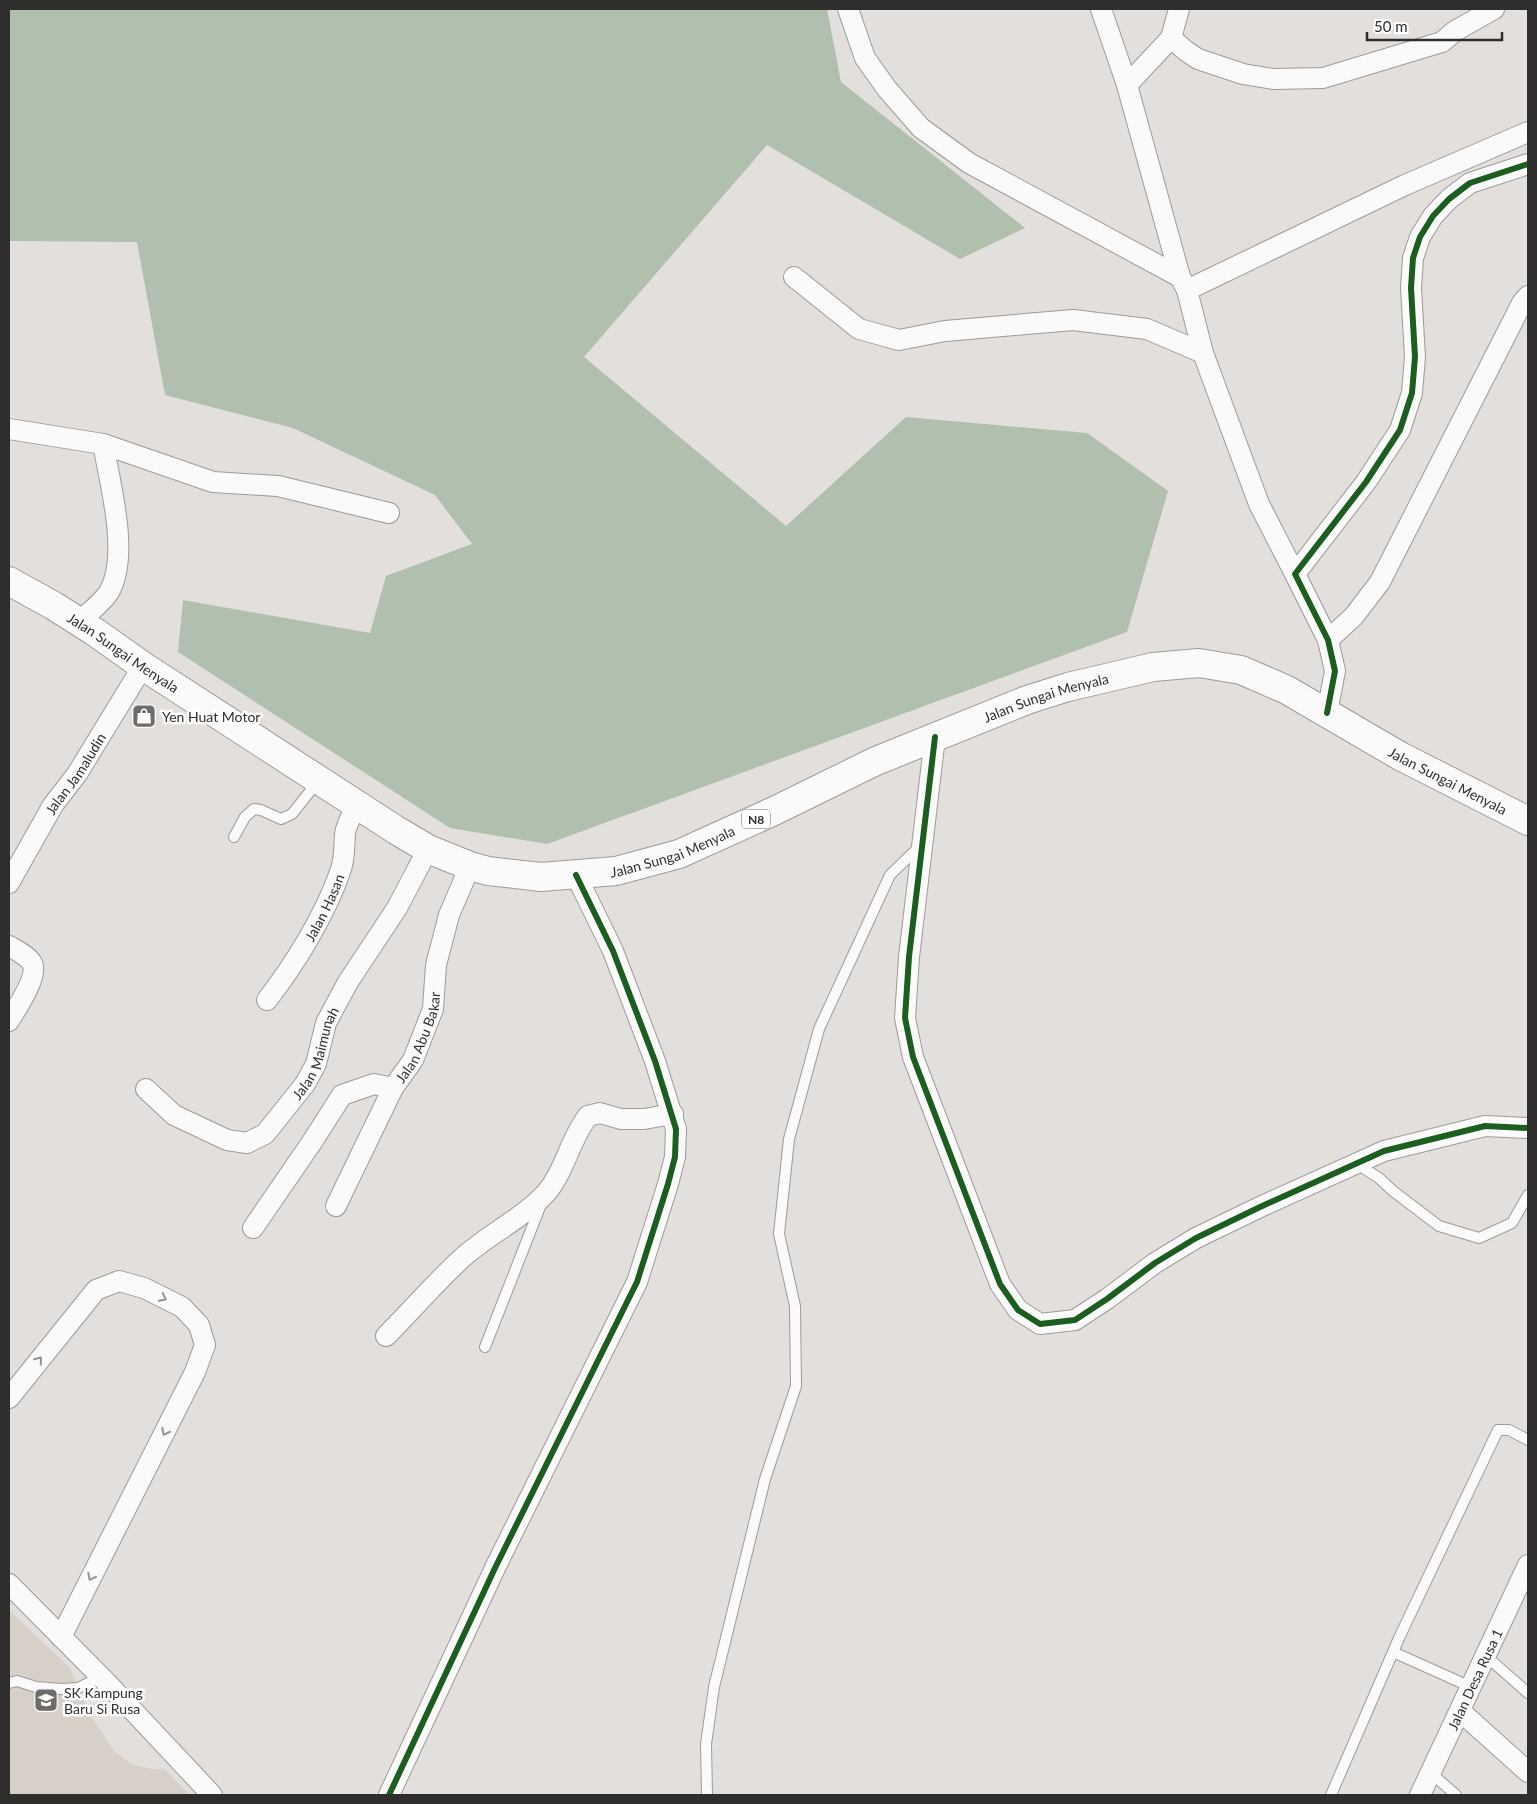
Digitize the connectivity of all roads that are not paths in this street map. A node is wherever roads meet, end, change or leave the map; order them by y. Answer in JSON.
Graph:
{"nodes":[{"id":1,"x":848,"y":9,"type":"edge"},
{"id":2,"x":1101,"y":9,"type":"edge"},
{"id":3,"x":1179,"y":9,"type":"edge"},
{"id":4,"x":1494,"y":9,"type":"edge"},
{"id":5,"x":1171,"y":38,"type":"junction"},
{"id":6,"x":1127,"y":84,"type":"junction"},
{"id":7,"x":1528,"y":132,"type":"edge"},
{"id":8,"x":1528,"y":164,"type":"edge"},
{"id":9,"x":794,"y":277,"type":"dead end"},
{"id":10,"x":1184,"y":283,"type":"junction"},
{"id":11,"x":1528,"y":296,"type":"edge"},
{"id":12,"x":1204,"y":353,"type":"junction"},
{"id":13,"x":9,"y":428,"type":"edge"},
{"id":14,"x":103,"y":444,"type":"junction"},
{"id":15,"x":389,"y":513,"type":"dead end"},
{"id":16,"x":1295,"y":574,"type":"junction"},
{"id":17,"x":9,"y":582,"type":"edge"},
{"id":18,"x":79,"y":622,"type":"junction"},
{"id":19,"x":1328,"y":640,"type":"junction"},
{"id":20,"x":143,"y":666,"type":"junction"},
{"id":21,"x":1326,"y":713,"type":"junction"},
{"id":22,"x":935,"y":737,"type":"junction"},
{"id":23,"x":319,"y":779,"type":"junction"},
{"id":24,"x":357,"y":806,"type":"junction"},
{"id":25,"x":1528,"y":821,"type":"edge"},
{"id":26,"x":234,"y":837,"type":"dead end"},
{"id":27,"x":923,"y":843,"type":"junction"},
{"id":28,"x":428,"y":849,"type":"junction"},
{"id":29,"x":470,"y":866,"type":"junction"},
{"id":30,"x":576,"y":875,"type":"junction"},
{"id":31,"x":9,"y":883,"type":"edge"},
{"id":32,"x":9,"y":946,"type":"edge"},
{"id":33,"x":267,"y":1000,"type":"dead end"},
{"id":34,"x":9,"y":1021,"type":"edge"},
{"id":35,"x":393,"y":1088,"type":"junction"},
{"id":36,"x":146,"y":1089,"type":"dead end"},
{"id":37,"x":672,"y":1114,"type":"junction"},
{"id":38,"x":1528,"y":1128,"type":"edge"},
{"id":39,"x":1357,"y":1164,"type":"junction"},
{"id":40,"x":546,"y":1192,"type":"junction"},
{"id":41,"x":1528,"y":1194,"type":"edge"},
{"id":42,"x":336,"y":1206,"type":"dead end"},
{"id":43,"x":253,"y":1228,"type":"dead end"},
{"id":44,"x":386,"y":1336,"type":"dead end"},
{"id":45,"x":485,"y":1347,"type":"dead end"},
{"id":46,"x":9,"y":1398,"type":"edge"},
{"id":47,"x":1528,"y":1440,"type":"edge"},
{"id":48,"x":1526,"y":1575,"type":"edge"},
{"id":49,"x":9,"y":1584,"type":"edge"},
{"id":50,"x":61,"y":1637,"type":"junction"},
{"id":51,"x":1393,"y":1652,"type":"junction"},
{"id":52,"x":1486,"y":1656,"type":"junction"},
{"id":53,"x":101,"y":1677,"type":"junction"},
{"id":54,"x":9,"y":1682,"type":"edge"},
{"id":55,"x":1471,"y":1686,"type":"junction"},
{"id":56,"x":1528,"y":1693,"type":"edge"},
{"id":57,"x":1460,"y":1711,"type":"junction"},
{"id":58,"x":1528,"y":1772,"type":"edge"},
{"id":59,"x":1430,"y":1773,"type":"junction"},
{"id":60,"x":212,"y":1795,"type":"edge"},
{"id":61,"x":389,"y":1795,"type":"edge"},
{"id":62,"x":708,"y":1795,"type":"edge"},
{"id":63,"x":1331,"y":1795,"type":"edge"},
{"id":64,"x":1420,"y":1795,"type":"edge"},
{"id":65,"x":1456,"y":1795,"type":"edge"}],
"edges":[{"from":1,"to":10,"type":"street"},
{"from":2,"to":6,"type":"street"},
{"from":3,"to":5,"type":"street"},
{"from":4,"to":5,"type":"street"},
{"from":5,"to":6,"type":"street"},
{"from":6,"to":10,"type":"street"},
{"from":7,"to":10,"type":"street"},
{"from":8,"to":16,"type":"street"},
{"from":9,"to":12,"type":"street"},
{"from":10,"to":12,"type":"street"},
{"from":11,"to":19,"type":"street"},
{"from":12,"to":16,"type":"street"},
{"from":13,"to":14,"type":"street"},
{"from":14,"to":15,"type":"street"},
{"from":14,"to":18,"type":"street"},
{"from":16,"to":19,"type":"street"},
{"from":17,"to":18,"type":"main road","name":"Jalan Sungai Menyala","number":"N8"},
{"from":18,"to":20,"type":"main road","name":"Jalan Sungai Menyala","number":"N8"},
{"from":19,"to":21,"type":"street"},
{"from":20,"to":23,"type":"main road","name":"Jalan Sungai Menyala","number":"N8"},
{"from":20,"to":31,"type":"street","name":"Jalan Jamaludin"},
{"from":21,"to":22,"type":"main road","name":"Jalan Sungai Menyala","number":"N8"},
{"from":21,"to":25,"type":"main road","name":"Jalan Sungai Menyala","number":"N8"},
{"from":22,"to":27,"type":"street"},
{"from":22,"to":30,"type":"main road","name":"Jalan Sungai Menyala","number":"N8"},
{"from":23,"to":24,"type":"main road","name":"Jalan Sungai Menyala","number":"N8"},
{"from":23,"to":26,"type":"lane"},
{"from":24,"to":28,"type":"main road","name":"Jalan Sungai Menyala","number":"N8"},
{"from":24,"to":33,"type":"street","name":"Jalan Hasan"},
{"from":27,"to":39,"type":"street"},
{"from":27,"to":62,"type":"lane"},
{"from":28,"to":29,"type":"main road","name":"Jalan Sungai Menyala","number":"N8"},
{"from":28,"to":36,"type":"street","name":"Jalan Maimunah"},
{"from":29,"to":30,"type":"main road","name":"Jalan Sungai Menyala","number":"N8"},
{"from":29,"to":35,"type":"street","name":"Jalan Abu Bakar"},
{"from":30,"to":37,"type":"street"},
{"from":32,"to":34,"type":"street"},
{"from":35,"to":42,"type":"street"},
{"from":35,"to":43,"type":"street","name":"Jalan Abu Bakar"},
{"from":37,"to":40,"type":"street"},
{"from":37,"to":61,"type":"street"},
{"from":38,"to":39,"type":"street"},
{"from":39,"to":41,"type":"lane"},
{"from":40,"to":44,"type":"street"},
{"from":40,"to":45,"type":"lane"},
{"from":46,"to":50,"type":"street","one_way":true},
{"from":47,"to":51,"type":"lane"},
{"from":48,"to":52,"type":"street","name":"Jalan Desa Rusa 1"},
{"from":49,"to":50,"type":"street"},
{"from":50,"to":53,"type":"street"},
{"from":51,"to":55,"type":"lane"},
{"from":51,"to":63,"type":"lane"},
{"from":52,"to":55,"type":"street","name":"Jalan Desa Rusa 1"},
{"from":52,"to":56,"type":"lane"},
{"from":53,"to":54,"type":"lane"},
{"from":53,"to":60,"type":"street"},
{"from":55,"to":57,"type":"street","name":"Jalan Desa Rusa 1"},
{"from":57,"to":58,"type":"street"},
{"from":57,"to":59,"type":"street","name":"Jalan Desa Rusa 1"},
{"from":59,"to":64,"type":"street","name":"Jalan Desa Rusa 1"},
{"from":59,"to":65,"type":"lane"}]}
